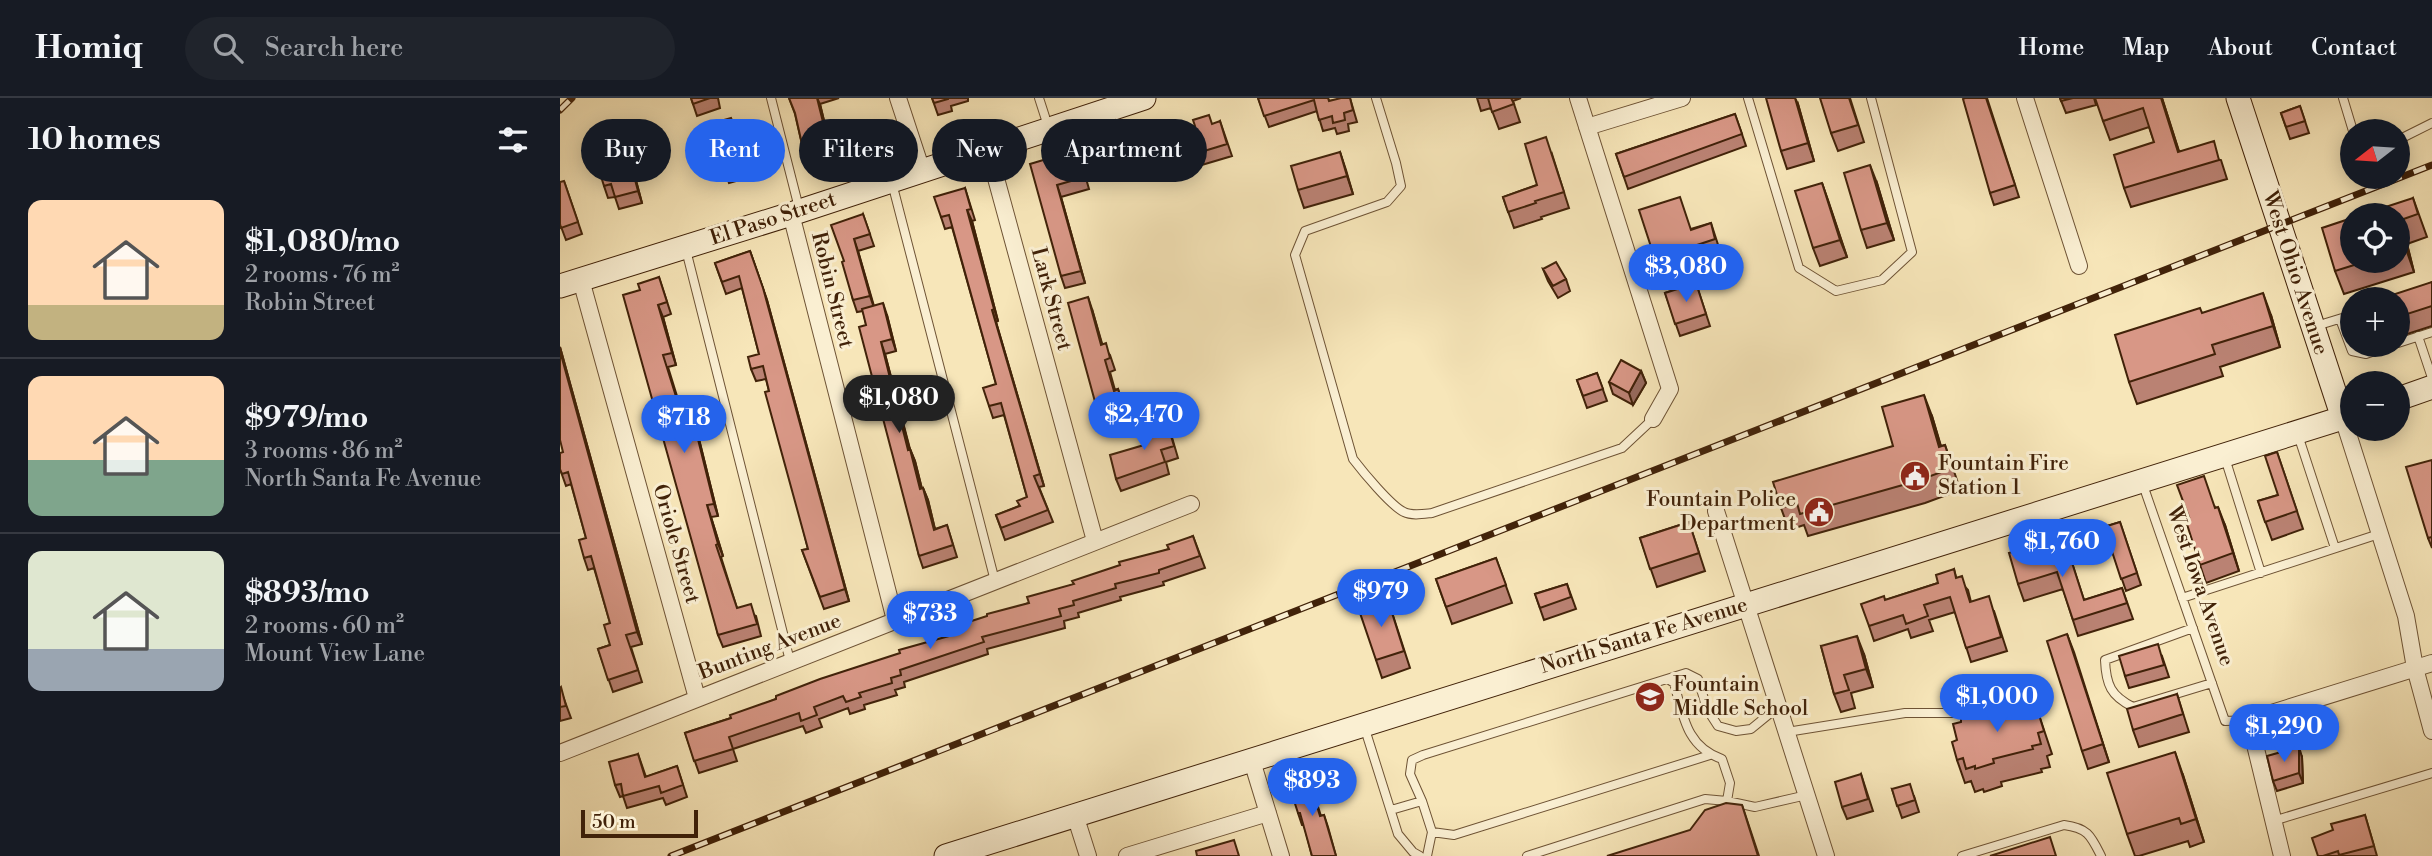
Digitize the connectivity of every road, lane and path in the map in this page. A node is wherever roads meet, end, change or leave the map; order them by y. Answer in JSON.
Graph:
{"nodes":[{"id":1,"x":771,"y":98,"type":"edge"},
{"id":2,"x":898,"y":98,"type":"edge"},
{"id":3,"x":1039,"y":98,"type":"edge"},
{"id":4,"x":1144,"y":98,"type":"edge"},
{"id":5,"x":1376,"y":98,"type":"edge"},
{"id":6,"x":1578,"y":98,"type":"edge"},
{"id":7,"x":1682,"y":98,"type":"edge"},
{"id":8,"x":1748,"y":98,"type":"edge"},
{"id":9,"x":1871,"y":98,"type":"edge"},
{"id":10,"x":2025,"y":98,"type":"edge"},
{"id":11,"x":2238,"y":98,"type":"edge"},
{"id":12,"x":2343,"y":98,"type":"edge"},
{"id":13,"x":1046,"y":119,"type":"edge"},
{"id":14,"x":1080,"y":119,"type":"edge"},
{"id":15,"x":2349,"y":119,"type":"edge"},
{"id":16,"x":2432,"y":123,"type":"edge"},
{"id":17,"x":1587,"y":127,"type":"junction"},
{"id":18,"x":2410,"y":134,"type":"edge"},
{"id":19,"x":932,"y":168,"type":"edge"},
{"id":20,"x":922,"y":171,"type":"junction"},
{"id":21,"x":918,"y":172,"type":"edge"},
{"id":22,"x":888,"y":182,"type":"edge"},
{"id":23,"x":891,"y":182,"type":"edge"},
{"id":24,"x":997,"y":182,"type":"edge"},
{"id":25,"x":795,"y":212,"type":"junction"},
{"id":26,"x":685,"y":247,"type":"junction"},
{"id":27,"x":2079,"y":266,"type":"dead end"},
{"id":28,"x":570,"y":283,"type":"edge"},
{"id":29,"x":2340,"y":318,"type":"edge"},
{"id":30,"x":2313,"y":327,"type":"junction"},
{"id":31,"x":2432,"y":331,"type":"edge"},
{"id":32,"x":2418,"y":336,"type":"junction"},
{"id":33,"x":2410,"y":339,"type":"edge"},
{"id":34,"x":2432,"y":378,"type":"edge"},
{"id":35,"x":2432,"y":387,"type":"edge"},
{"id":36,"x":2410,"y":395,"type":"edge"},
{"id":37,"x":2340,"y":398,"type":"edge"},
{"id":38,"x":2340,"y":418,"type":"edge"},
{"id":39,"x":1653,"y":419,"type":"joint"},
{"id":40,"x":2297,"y":432,"type":"junction"},
{"id":41,"x":2354,"y":441,"type":"edge"},
{"id":42,"x":2224,"y":455,"type":"junction"},
{"id":43,"x":2142,"y":481,"type":"junction"},
{"id":44,"x":1191,"y":503,"type":"dead end"},
{"id":45,"x":1716,"y":511,"type":"dead end"},
{"id":46,"x":2379,"y":534,"type":"junction"},
{"id":47,"x":1095,"y":541,"type":"junction"},
{"id":48,"x":2335,"y":548,"type":"junction"},
{"id":49,"x":2260,"y":573,"type":"junction"},
{"id":50,"x":995,"y":581,"type":"junction"},
{"id":51,"x":2182,"y":598,"type":"junction"},
{"id":52,"x":1746,"y":604,"type":"junction"},
{"id":53,"x":895,"y":620,"type":"junction"},
{"id":54,"x":2193,"y":628,"type":"junction"},
{"id":55,"x":790,"y":662,"type":"junction"},
{"id":56,"x":2432,"y":663,"type":"edge"},
{"id":57,"x":2414,"y":668,"type":"junction"},
{"id":58,"x":1668,"y":679,"type":"junction"},
{"id":59,"x":2212,"y":683,"type":"junction"},
{"id":60,"x":2034,"y":688,"type":"dead end"},
{"id":61,"x":697,"y":698,"type":"junction"},
{"id":62,"x":1779,"y":706,"type":"junction"},
{"id":63,"x":2249,"y":720,"type":"junction"},
{"id":64,"x":1364,"y":724,"type":"junction"},
{"id":65,"x":2432,"y":731,"type":"edge"},
{"id":66,"x":1787,"y":732,"type":"junction"},
{"id":67,"x":560,"y":753,"type":"edge"},
{"id":68,"x":1710,"y":755,"type":"junction"},
{"id":69,"x":1252,"y":761,"type":"junction"},
{"id":70,"x":2432,"y":774,"type":"edge"},
{"id":71,"x":1807,"y":794,"type":"junction"},
{"id":72,"x":1422,"y":801,"type":"junction"},
{"id":73,"x":1727,"y":801,"type":"junction"},
{"id":74,"x":1391,"y":810,"type":"junction"},
{"id":75,"x":1268,"y":813,"type":"junction"},
{"id":76,"x":1074,"y":815,"type":"junction"},
{"id":77,"x":2273,"y":821,"type":"junction"},
{"id":78,"x":1432,"y":832,"type":"junction"},
{"id":79,"x":946,"y":856,"type":"edge"},
{"id":80,"x":1088,"y":856,"type":"edge"},
{"id":81,"x":1127,"y":856,"type":"edge"},
{"id":82,"x":1281,"y":856,"type":"edge"},
{"id":83,"x":1420,"y":856,"type":"edge"},
{"id":84,"x":1427,"y":856,"type":"edge"},
{"id":85,"x":1527,"y":856,"type":"edge"},
{"id":86,"x":1826,"y":856,"type":"edge"},
{"id":87,"x":1962,"y":856,"type":"edge"},
{"id":88,"x":2102,"y":856,"type":"edge"},
{"id":89,"x":2283,"y":856,"type":"edge"}],
"edges":[{"from":1,"to":25,"type":"lane"},
{"from":2,"to":20,"type":"street"},
{"from":3,"to":13,"type":"lane"},
{"from":4,"to":14,"type":"main road","name":"El Paso Street"},
{"from":5,"to":39,"type":"lane"},
{"from":6,"to":17,"type":"street"},
{"from":7,"to":17,"type":"street"},
{"from":8,"to":9,"type":"lane"},
{"from":10,"to":27,"type":"street"},
{"from":11,"to":30,"type":"main road","name":"West Ohio Avenue"},
{"from":12,"to":15,"type":"lane"},
{"from":16,"to":18,"type":"lane"},
{"from":17,"to":39,"type":"street"},
{"from":19,"to":20,"type":"main road","name":"El Paso Street"},
{"from":20,"to":21,"type":"main road","name":"El Paso Street"},
{"from":22,"to":25,"type":"main road","name":"El Paso Street"},
{"from":23,"to":50,"type":"lane"},
{"from":24,"to":47,"type":"street","name":"Lark Street"},
{"from":25,"to":26,"type":"main road","name":"El Paso Street"},
{"from":25,"to":53,"type":"street","name":"Robin Street"},
{"from":26,"to":28,"type":"main road","name":"El Paso Street"},
{"from":26,"to":55,"type":"lane"},
{"from":28,"to":61,"type":"street","name":"Oriole Street"},
{"from":29,"to":30,"type":"lane"},
{"from":30,"to":37,"type":"main road","name":"West Ohio Avenue"},
{"from":31,"to":32,"type":"lane"},
{"from":32,"to":33,"type":"lane"},
{"from":32,"to":34,"type":"lane"},
{"from":35,"to":36,"type":"main road"},
{"from":38,"to":40,"type":"main road","name":"North Santa Fe Avenue"},
{"from":40,"to":42,"type":"main road","name":"North Santa Fe Avenue"},
{"from":40,"to":48,"type":"lane"},
{"from":41,"to":46,"type":"street","name":"West Ohio Avenue"},
{"from":42,"to":43,"type":"main road","name":"North Santa Fe Avenue"},
{"from":42,"to":49,"type":"lane"},
{"from":43,"to":51,"type":"lane","name":"West Iowa Avenue"},
{"from":43,"to":52,"type":"main road","name":"North Santa Fe Avenue"},
{"from":44,"to":47,"type":"street","name":"Bunting Avenue"},
{"from":45,"to":52,"type":"street"},
{"from":46,"to":48,"type":"lane"},
{"from":46,"to":57,"type":"street","name":"West Ohio Avenue"},
{"from":47,"to":50,"type":"street","name":"Bunting Avenue"},
{"from":48,"to":49,"type":"lane"},
{"from":49,"to":51,"type":"lane"},
{"from":50,"to":53,"type":"street","name":"Bunting Avenue"},
{"from":51,"to":54,"type":"lane","name":"West Iowa Avenue"},
{"from":52,"to":62,"type":"street"},
{"from":52,"to":64,"type":"main road","name":"North Santa Fe Avenue"},
{"from":53,"to":55,"type":"street","name":"Bunting Avenue"},
{"from":54,"to":59,"type":"lane","name":"West Iowa Avenue"},
{"from":54,"to":59,"type":"lane"},
{"from":55,"to":61,"type":"street","name":"Bunting Avenue"},
{"from":56,"to":57,"type":"street"},
{"from":57,"to":63,"type":"street"},
{"from":57,"to":65,"type":"street","name":"West Ohio Avenue"},
{"from":58,"to":62,"type":"lane"},
{"from":58,"to":68,"type":"lane"},
{"from":58,"to":72,"type":"lane"},
{"from":59,"to":63,"type":"lane","name":"West Iowa Avenue"},
{"from":60,"to":66,"type":"lane"},
{"from":61,"to":67,"type":"street","name":"Bunting Avenue"},
{"from":62,"to":66,"type":"street"},
{"from":63,"to":77,"type":"street"},
{"from":64,"to":69,"type":"main road","name":"North Santa Fe Avenue"},
{"from":64,"to":74,"type":"lane"},
{"from":66,"to":71,"type":"street"},
{"from":68,"to":73,"type":"lane"},
{"from":68,"to":78,"type":"lane"},
{"from":69,"to":75,"type":"street"},
{"from":69,"to":76,"type":"main road","name":"North Santa Fe Avenue"},
{"from":70,"to":77,"type":"lane"},
{"from":71,"to":73,"type":"lane"},
{"from":71,"to":86,"type":"street"},
{"from":72,"to":74,"type":"lane"},
{"from":72,"to":78,"type":"lane"},
{"from":73,"to":85,"type":"lane"},
{"from":74,"to":83,"type":"lane"},
{"from":75,"to":81,"type":"street"},
{"from":75,"to":82,"type":"street"},
{"from":76,"to":79,"type":"main road","name":"North Santa Fe Avenue"},
{"from":76,"to":80,"type":"street"},
{"from":77,"to":89,"type":"street"},
{"from":78,"to":84,"type":"lane"},
{"from":87,"to":88,"type":"lane"}]}
